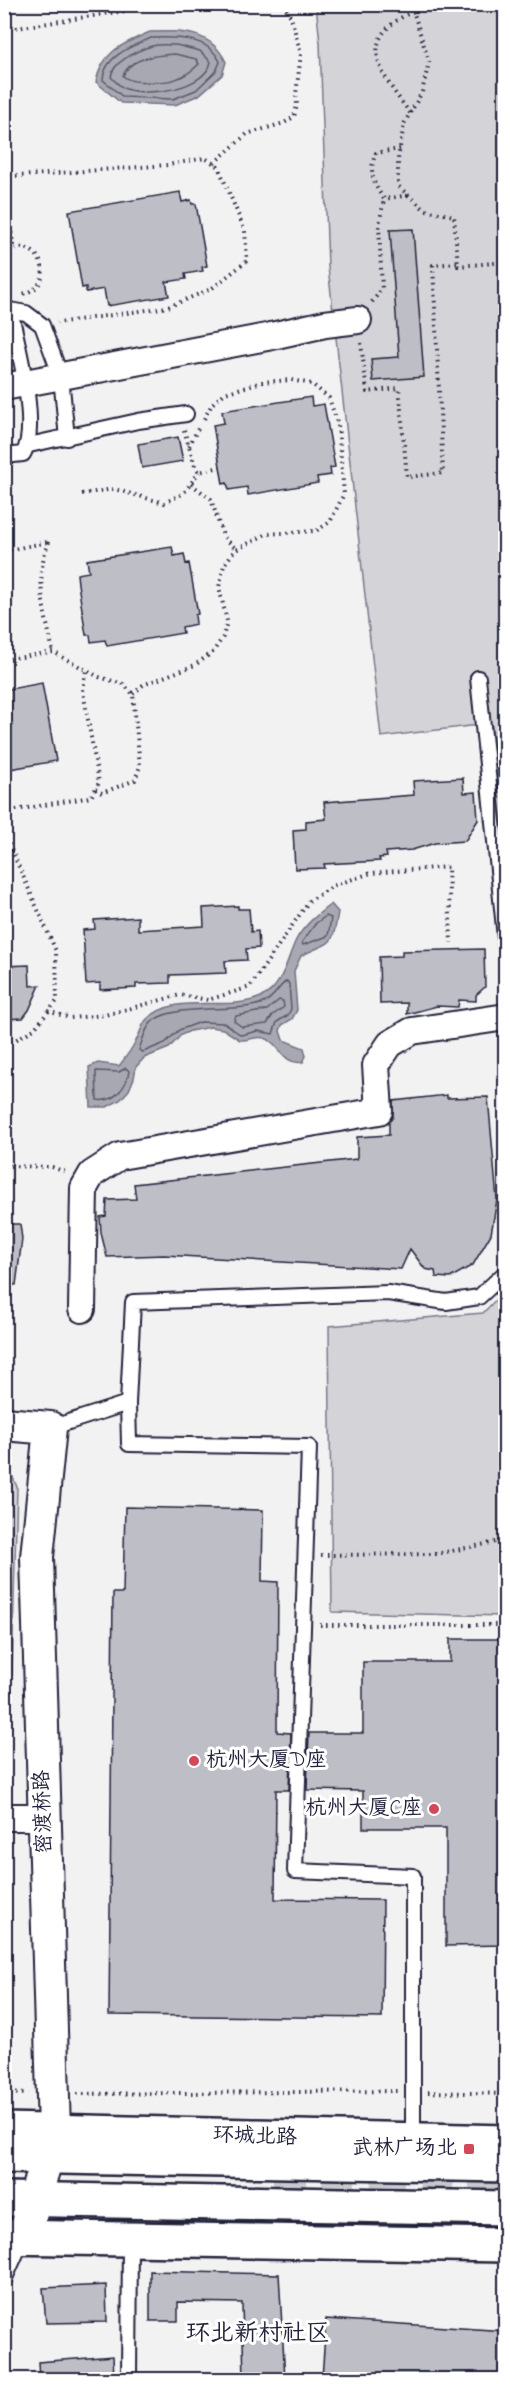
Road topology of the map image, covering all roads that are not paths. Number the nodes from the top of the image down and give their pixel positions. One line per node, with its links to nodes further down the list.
1 (7, 310): 3 (lane); 4 (lane)
2 (358, 320): 3 (street)
3 (61, 377): 4 (street); 6 (lane)
4 (15, 386): 7 (lane)
5 (183, 414): 6 (lane)
6 (67, 438): 7 (lane)
7 (29, 445): 8 (lane)
8 (4, 456)
9 (478, 678): 10 (lane)
10 (506, 947)
11 (506, 1017): 13 (street)
12 (506, 1272): 14 (lane)
13 (82, 1309)
14 (128, 1403): 16 (lane); 20 (lane)
15 (4, 1424): 16 (street)
16 (50, 1428): 18 (street, 密渡桥路)
17 (4, 1817): 18 (street)
18 (44, 1817): 22 (street, 密渡桥路)
19 (4, 2130): 22 (main road, 环城北路)
20 (413, 2141): 21 (main road, 环城北路); 22 (main road, 环城北路)
21 (506, 2142)
22 (50, 2144): 23 (main road, 环城北路); 24 (main road, 环城北路); 25 (street, 密渡桥路)
23 (4, 2157)
24 (506, 2165)
25 (20, 2199): 26 (main road); 27 (street, 密渡桥路)
26 (506, 2208)
27 (14, 2238): 28 (main road); 30 (lane)
28 (130, 2240): 29 (main road); 31 (lane)
29 (506, 2245)
30 (4, 2280)
31 (129, 2379)

